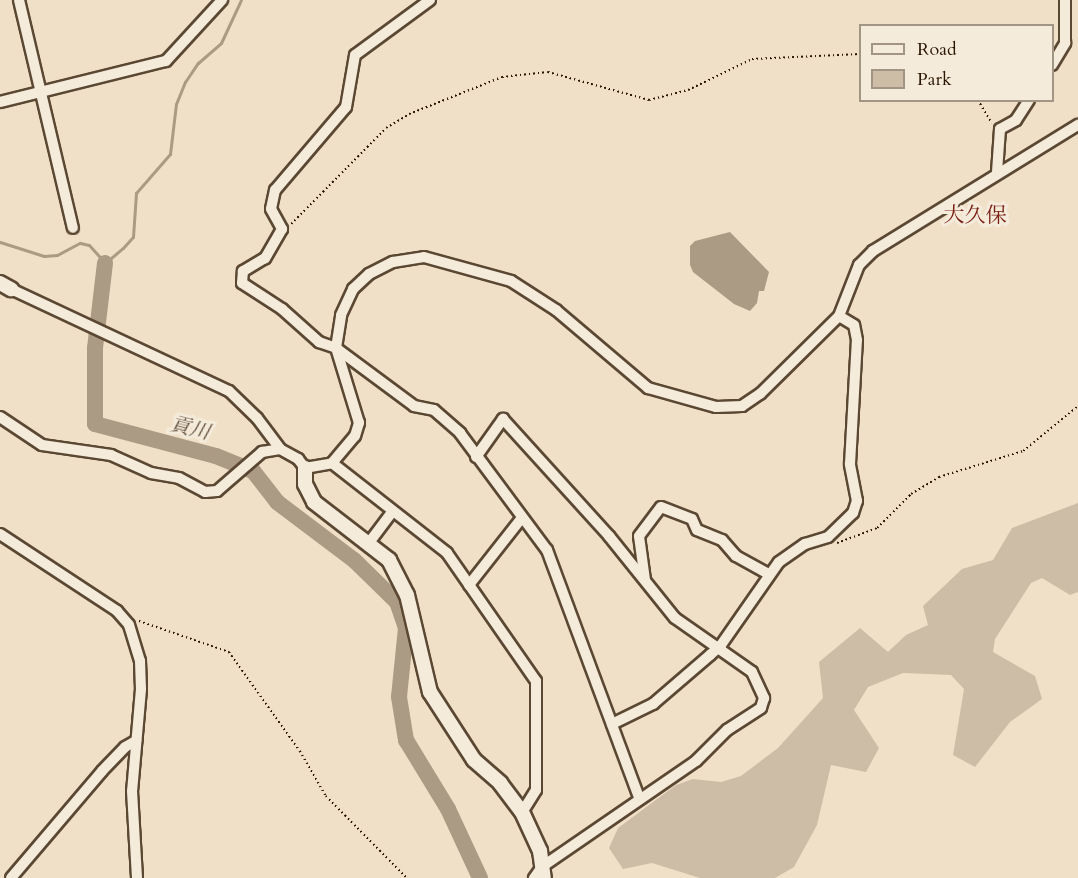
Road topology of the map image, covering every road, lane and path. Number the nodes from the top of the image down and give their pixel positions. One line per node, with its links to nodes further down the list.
1 (19, 0): 7 (street)
2 (222, 0): 7 (street)
3 (430, 0): 15 (street)
4 (1065, 0): 6 (street)
5 (859, 54): 15 (path)
6 (1054, 63)
7 (41, 92): 8 (street); 14 (street)
8 (0, 102)
9 (980, 102): 12 (path)
10 (1028, 102): 12 (street)
11 (1078, 124): 13 (street)
12 (1000, 129): 13 (street)
13 (997, 172): 17 (street)
14 (73, 228)
15 (282, 229): 18 (street)
16 (6, 286): 21 (street)
17 (839, 316): 18 (street); 30 (street)
18 (336, 348): 22 (street); 23 (street)
19 (1078, 406): 28 (path)
20 (0, 417): 21 (street)
21 (280, 449): 24 (street)
22 (476, 456): 26 (street); 31 (street)
23 (332, 463): 24 (street); 25 (street)
24 (305, 468): 29 (street)
25 (392, 512): 29 (street); 32 (street)
26 (521, 519): 32 (street); 35 (street)
27 (0, 534): 36 (street)
28 (833, 543)
29 (368, 544): 38 (street)
30 (769, 574): 31 (street); 34 (street)
31 (645, 581): 34 (street)
32 (470, 585): 38 (street)
33 (136, 620): 42 (path)
34 (716, 650): 35 (street); 37 (street)
35 (612, 724): 37 (street)
36 (136, 741): 40 (street); 41 (street)
37 (639, 797): 39 (street)
38 (522, 812): 39 (street)
39 (540, 874)
40 (11, 878)
41 (138, 878)
42 (406, 878)

